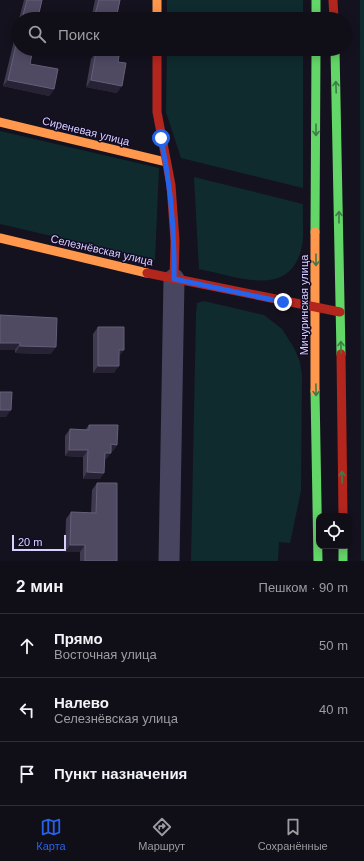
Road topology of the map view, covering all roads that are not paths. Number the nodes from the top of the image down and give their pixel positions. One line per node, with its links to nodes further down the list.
1 (157, 0): 4 (main road)
2 (316, 0): 5 (main road)
3 (333, 0): 6 (main road)
4 (157, 12)
5 (316, 12)
6 (334, 12)
7 (157, 56): 11 (main road)
8 (316, 56): 14 (main road, Мичуринская улица, one-way to 14)
9 (335, 56): 15 (main road, one-way to 9)
10 (0, 122): 11 (main road, Сиреневая улица)
11 (166, 162): 13 (main road)
12 (0, 238): 13 (main road, Селезнёвская улица)
13 (174, 279): 14 (main road, Селезнёвская улица); 18 (street)
14 (316, 309): 15 (main road, Селезнёвская улица); 19 (main road, Мичуринская улица, one-way to 19)
15 (340, 312): 16 (main road, one-way to 15)
16 (343, 513)
17 (343, 549): 20 (main road)
18 (169, 561)
19 (318, 561)
20 (343, 561)

